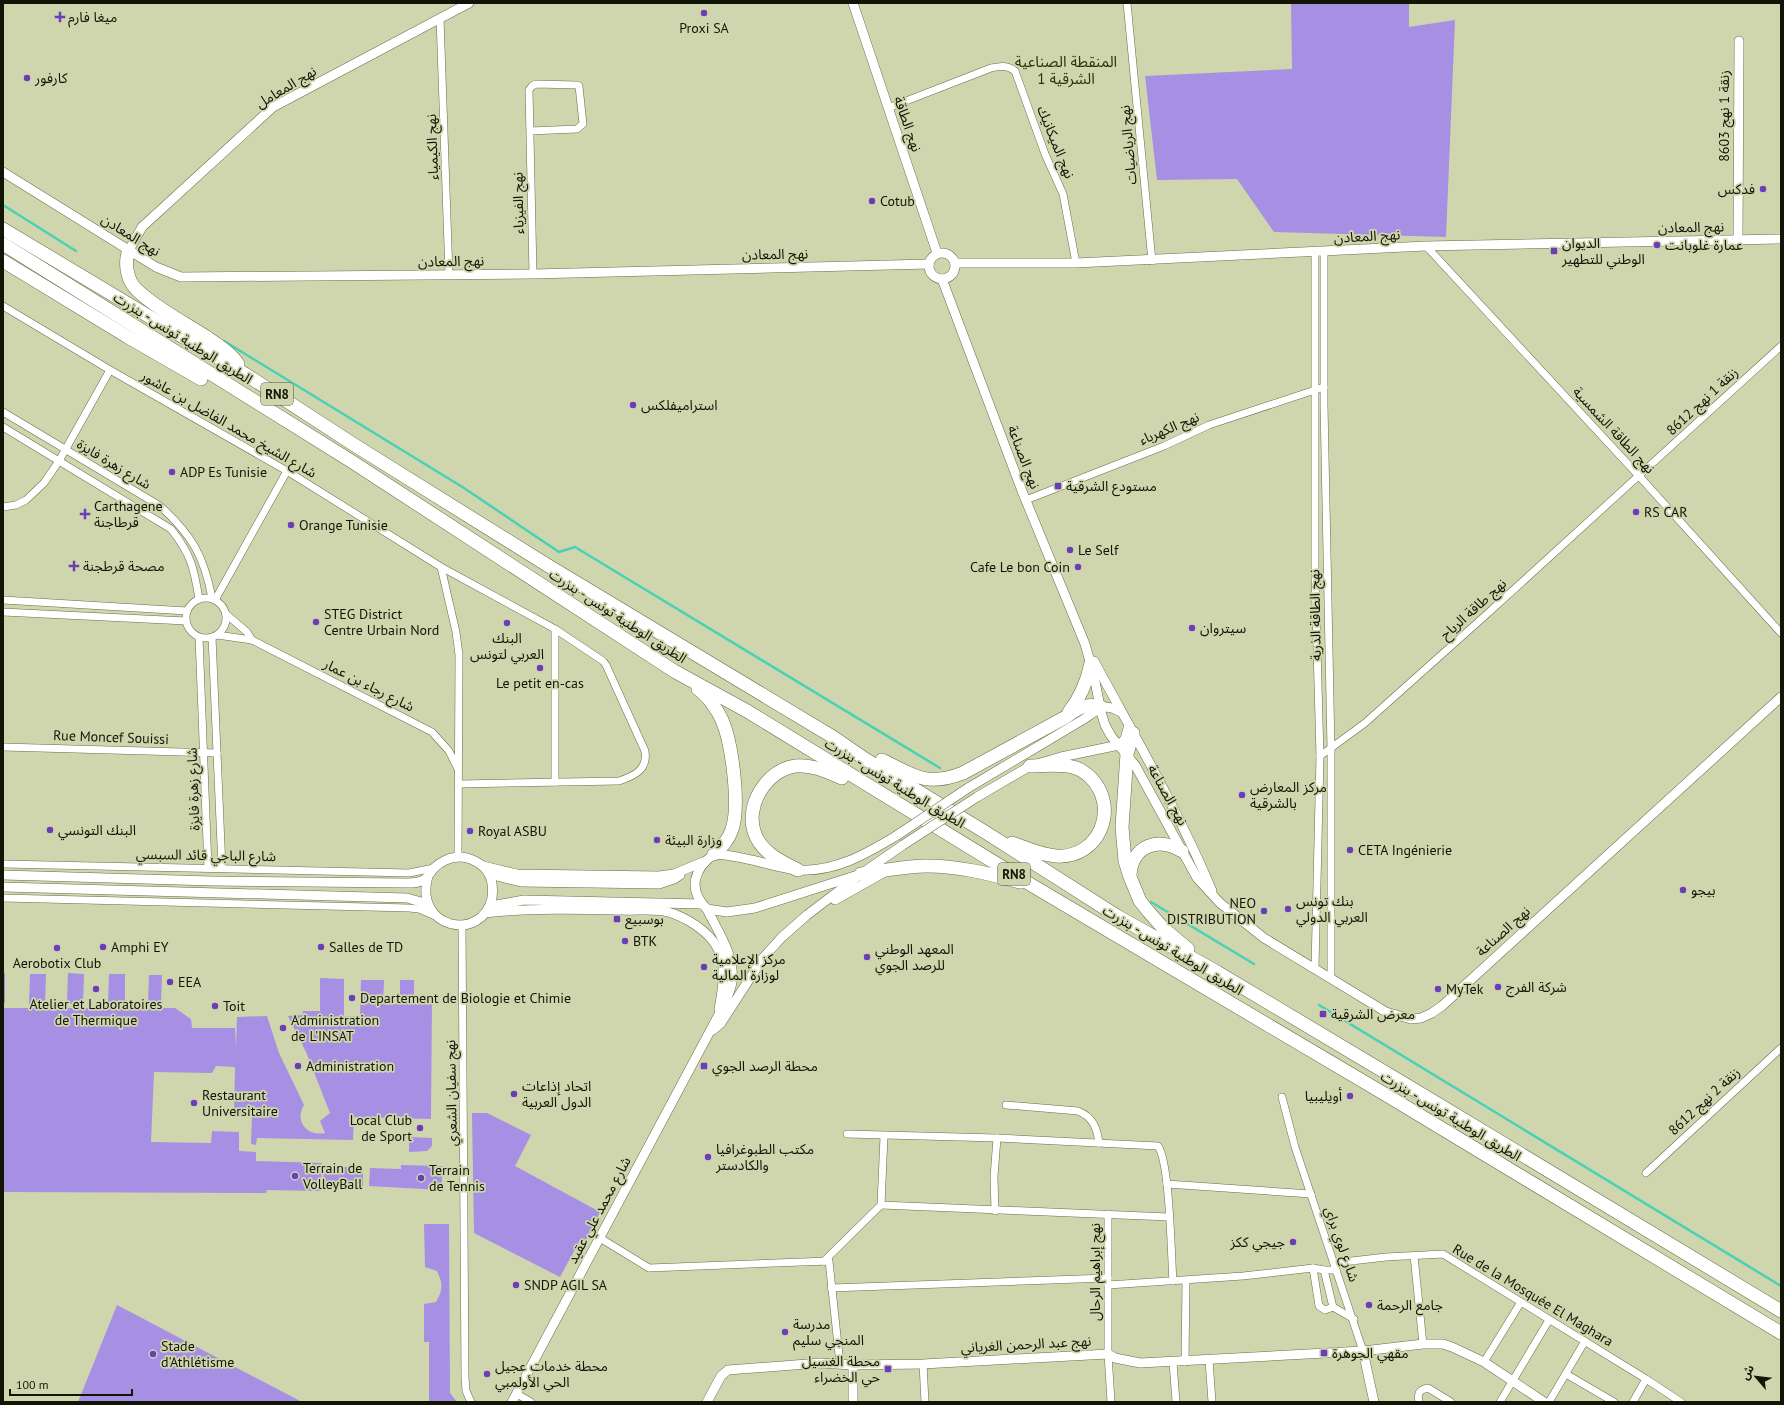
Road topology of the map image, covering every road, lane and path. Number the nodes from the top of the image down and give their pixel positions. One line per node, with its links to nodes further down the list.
1 (469, 3): 4 (street, نهج المعامل)
2 (854, 3): 6 (street, نهج الطاقة)
3 (1127, 3): 19 (street, نهج الرياضيات)
4 (440, 18): 14 (street, نهج المعامل); 24 (street, نهج الكيمياء)
5 (1739, 41): 11 (street, زنقة 1 نهج 8603)
6 (888, 108): 17 (street, نهج الطاقة); 21 (street, نهج الميكانيك)
7 (530, 131): 7 (street, نهج الفيزياء); 23 (street, نهج الفيزياء)
8 (3, 172): 14 (street, نهج المعادن)
9 (3, 229): 29 (highway, الطريق الوطنية تونس - بنزرت / RN8)
10 (1781, 239): 11 (street, نهج المعادن)
11 (1738, 240): 13 (street, نهج المعادن)
12 (3, 244): 32 (highway, الطريق الوطنية تونس - بنزرت / RN8)
13 (1426, 246): 16 (street, نهج المعادن); 38 (street, نهج الطاقة الشمسية)
14 (129, 250): 24 (street, نهج المعادن); 29 (highway)
15 (1315, 252): 16 (street, نهج المعادن); 19 (street, نهج المعادن); 31 (street, نهج الطاقة الذرية)
16 (1324, 252): 30 (street, نهج الطاقة الذرية)
17 (937, 253): 20 (street); 22 (street)
18 (3, 261): 32 (highway, RN8)
19 (1152, 261): 21 (street, نهج المعادن)
20 (955, 263): 21 (street, نهج المعادن); 25 (street)
21 (1076, 263)
22 (929, 264): 23 (street, نهج المعادن); 25 (street)
23 (533, 274): 24 (street, نهج المعادن)
24 (450, 275)
25 (942, 279): 39 (street, نهج الصناعة)
26 (3, 306): 28 (street, شارع الشيخ محمد الفاضل بن عاشور)
27 (1781, 346): 38 (street, زنقة 1 نهج 8612)
28 (110, 370): 35 (street); 37 (street, شارع الشيخ محمد الفاضل بن عاشور)
29 (245, 374): 62 (highway, الطريق الوطنية تونس - بنزرت / RN8)
30 (1324, 387): 31 (street, نهج الكهرباء); 64 (street, نهج الطاقة الذرية)
31 (1314, 389): 39 (street, نهج الكهرباء); 68 (street, نهج الطاقة الذرية)
32 (255, 403): 56 (highway, الطريق الوطنية تونس - بنزرت / RN8)
33 (3, 412): 35 (street, شارع زهرة فايزة)
34 (3, 427): 36 (street, شارع زهرة فايزة)
35 (66, 450): 36 (street); 43 (street, شارع زهرة فايزة)
36 (59, 460): 40 (street); 42 (street, شارع زهرة فايزة)
37 (287, 472): 41 (street, شارع الشيخ محمد الفاضل بن عاشور); 43 (street)
38 (1640, 476): 50 (street, نهج الطاقة الشمسية); 64 (street, نهج طاقة الرياح)
39 (1026, 500): 54 (street, نهج الصناعة)
40 (3, 507)
41 (440, 566): 49 (street, شارع الشيخ محمد الفاضل بن عاشور); 70 (street)
42 (199, 599): 43 (street); 45 (street)
43 (213, 599): 47 (street)
44 (3, 600): 45 (street)
45 (187, 611): 48 (street)
46 (3, 612): 48 (street)
47 (226, 614): 51 (street); 53 (street, شارع رجاء بن عمار)
48 (186, 621): 52 (street)
49 (555, 629): 71 (street); 71 (street, شارع الشيخ محمد الفاضل بن عاشور)
50 (1781, 633)
51 (215, 636): 52 (street); 53 (street, شارع رجاء بن عمار); 67 (street, شارع زهرة فايزة)
52 (199, 637): 66 (street, شارع زهرة فايزة)
53 (252, 640): 70 (street, شارع رجاء بن عمار)
54 (1084, 644): 55 (street, نهج الصناعة); 59 (street, نهج الصناعة)
55 (1091, 663): 58 (street, نهج الصناعة); 60 (highway)
56 (674, 671): 73 (highway, الطريق الوطنية تونس - بنزرت / RN8); 76 (highway)
57 (1781, 697): 104 (street, نهج الصناعة)
58 (1101, 707): 59 (street); 60 (highway); 65 (street, نهج الصناعة); 85 (street, bridge)
59 (1121, 712): 61 (street, نهج الصناعة)
60 (1064, 718): 62 (highway)
61 (1131, 730): 65 (highway); 94 (street, نهج الصناعة)
62 (833, 737): 74 (highway, الطريق الوطنية تونس - بنزرت / RN8)
63 (3, 747): 66 (street, Rue Moncef Souissi)
64 (1331, 749): 68 (street, نهج طاقة الرياح); 104 (street, نهج الطاقة الذرية)
65 (1123, 750): 69 (street); 75 (street, نهج الصناعة); 91 (highway)
66 (205, 753): 67 (street, Rue Moncef Souissi); 81 (street, شارع زهرة فايزة)
67 (217, 753): 82 (street, شارع زهرة فايزة)
68 (1320, 756): 102 (street, نهج الطاقة الذرية)
69 (1030, 766): 74 (highway); 88 (street, bridge)
70 (459, 771): 72 (street)
71 (555, 782): 72 (street, شارع الشيخ محمد الفاضل بن عاشور)
72 (460, 784): 77 (street)
73 (864, 784): 85 (highway); 92 (highway, الطريق الوطنية تونس - بنزرت / RN8)
74 (985, 832): 103 (highway, الطريق الوطنية تونس - بنزرت / RN8)
75 (1182, 851): 91 (highway); 94 (street, نهج الصناعة)
76 (714, 854): 78 (street); 85 (street)
77 (458, 857): 80 (street); 83 (street)
78 (703, 862): 84 (street); 96 (street)
79 (3, 864): 81 (street, شارع الباجي قائد السبسي)
80 (483, 866): 84 (street); 87 (street)
81 (208, 868): 82 (street, شارع الباجي قائد السبسي)
82 (222, 868): 83 (street, شارع الباجي قائد السبسي)
83 (434, 868): 90 (street)
84 (686, 870): 87 (street)
85 (798, 870)
86 (888, 870): 88 (highway); 92 (highway); 99 (street)
87 (489, 874): 98 (street)
88 (861, 874): 96 (street); 99 (street)
89 (3, 875): 90 (street)
90 (428, 876): 97 (street)
91 (1130, 877): 103 (highway)
92 (1033, 886): 136 (highway, الطريق الوطنية تونس - بنزرت / RN8)
93 (3, 887): 97 (street)
94 (1214, 896): 102 (street, نهج الصناعة)
95 (3, 898): 100 (street)
96 (704, 907): 98 (street); 105 (street)
97 (429, 908): 100 (street)
98 (487, 910): 101 (street); 105 (street)
99 (807, 915): 106 (street)
100 (435, 916): 101 (street)
101 (462, 925): 152 (street, نهج سفيان الشعري)
102 (1315, 968): 104 (street, نهج الصناعة)
103 (1217, 972): 133 (highway, الطريق الوطنية تونس - بنزرت / RN8)
104 (1331, 977)
105 (718, 1015): 106 (street)
106 (710, 1032): 121 (street, شارع محمد علي عقيد)
107 (1781, 1048): 114 (street, زنقة 2 نهج 8612)
108 (1282, 1097): 116 (street, شارع لوي براي)
109 (1006, 1105): 113 (street)
110 (848, 1134): 111 (street)
111 (884, 1136): 112 (street); 117 (street)
112 (997, 1138): 113 (street); 118 (street)
113 (1099, 1143): 115 (street)
114 (1646, 1173)
115 (1167, 1184): 116 (street); 120 (street)
116 (1311, 1194): 124 (street, شارع لوي براي)
117 (881, 1205): 118 (street); 123 (street)
118 (995, 1211): 119 (street)
119 (1108, 1214): 120 (street); 127 (street, نهج إبراهيم الرحال)
120 (1169, 1217): 128 (street)
121 (600, 1238): 123 (street); 151 (street, شارع محمد علي عقيد)
122 (1414, 1256): 124 (street, Rue de la Mosquée El Maghara); 131 (street, Rue de la Mosquée El Maghara); 138 (street)
123 (824, 1261): 130 (street)
124 (1335, 1266): 126 (street, Rue de la Mosquée El Maghara); 134 (street, شارع لوي براي)
125 (1313, 1268): 126 (street, Rue de la Mosquée El Maghara); 129 (street, Rue de la Mosquée El Maghara); 132 (street)
126 (1324, 1270): 132 (street)
127 (1108, 1281): 128 (street, Rue de la Mosquée El Maghara); 130 (street, Rue de la Mosquée El Maghara); 140 (street, نهج إبراهيم الرحال)
128 (1173, 1281): 129 (street, Rue de la Mosquée El Maghara)
129 (1186, 1281): 143 (street)
130 (831, 1288): 145 (street)
131 (1521, 1302): 135 (street, Rue de la Mosquée El Maghara); 144 (street)
132 (1333, 1307): 134 (street)
133 (1781, 1311)
134 (1354, 1319): 139 (street, شارع لوي براي)
135 (1550, 1320): 137 (street, Rue de la Mosquée El Maghara); 150 (street)
136 (1781, 1333)
137 (1585, 1341): 148 (street); 149 (street, Rue de la Mosquée El Maghara)
138 (1423, 1344): 139 (street, نهج عبد الرحمن الغرياني); 144 (street, نهج عبد الرحمن الغرياني)
139 (1363, 1351): 141 (street, نهج عبد الرحمن الغرياني); 160 (street, شارع لوي براي)
140 (1108, 1354): 142 (street, نهج عبد الرحمن الغرياني); 146 (street, نهج عبد الرحمن الغرياني); 157 (street, نهج إبراهيم الرحال)
141 (1209, 1360): 143 (street, نهج عبد الرحمن الغرياني); 159 (street)
142 (1173, 1362): 143 (street, نهج عبد الرحمن الغرياني); 158 (street)
143 (1185, 1362)
144 (1484, 1362): 150 (street, نهج عبد الرحمن الغرياني)
145 (840, 1364): 147 (street, نهج عبد الرحمن الغرياني); 154 (street, نهج عبد الرحمن الغرياني)
146 (923, 1364): 147 (street, نهج عبد الرحمن الغرياني); 156 (street)
147 (853, 1365): 155 (street)
148 (1566, 1374): 165 (street); 166 (street)
149 (1646, 1379): 167 (street); 168 (street, Rue de la Mosquée El Maghara)
150 (1511, 1381): 163 (street); 164 (street, نهج عبد الرحمن الغرياني)
151 (514, 1398): 153 (street)
152 (471, 1402)
153 (531, 1402)
154 (707, 1402)
155 (853, 1402)
156 (925, 1402)
157 (1111, 1402)
158 (1176, 1402)
159 (1212, 1402)
160 (1374, 1402)
161 (1419, 1402): 162 (street)
162 (1450, 1402)
163 (1500, 1402)
164 (1544, 1402)
165 (1549, 1402)
166 (1614, 1402)
167 (1633, 1402)
168 (1681, 1402)

